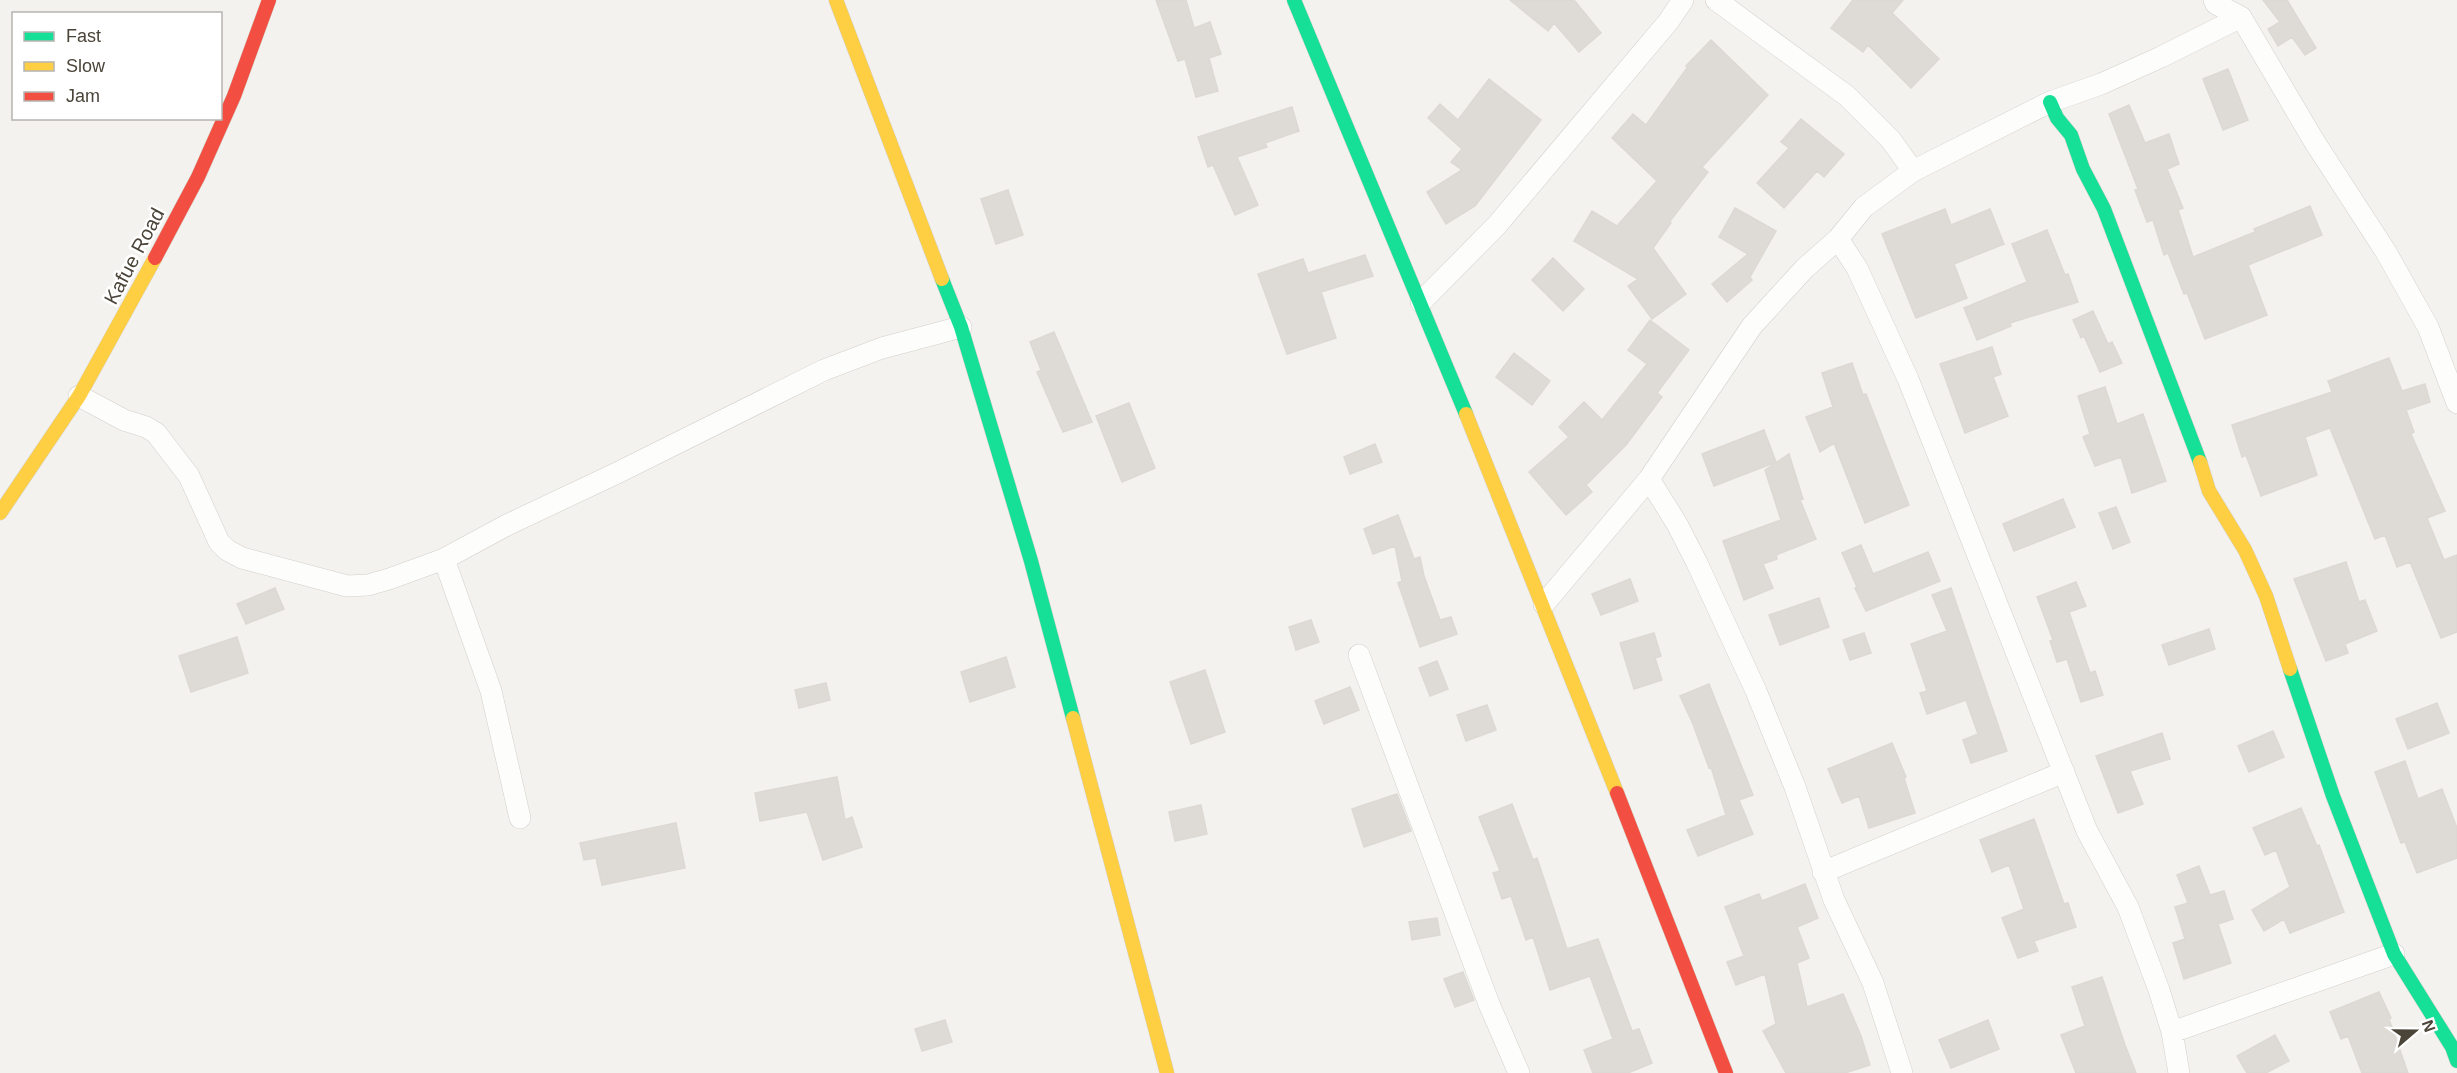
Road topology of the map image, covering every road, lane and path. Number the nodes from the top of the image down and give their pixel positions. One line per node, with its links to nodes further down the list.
1 (269, 0): 13 (main road, Kafue Road)
2 (836, 0): 12 (main road)
3 (1294, 0): 11 (main road)
4 (1683, 0): 11 (street)
5 (1716, 0): 9 (street)
6 (2214, 0): 7 (street)
7 (2241, 17): 8 (street); 14 (street)
8 (2050, 102): 9 (street); 23 (main road)
9 (1912, 171): 10 (street)
10 (1838, 238): 15 (street); 20 (street)
11 (1421, 302): 18 (main road)
12 (961, 327): 17 (street); 26 (main road)
13 (79, 396): 16 (main road, Kafue Road); 17 (street)
14 (2457, 403)
15 (1649, 479): 18 (street); 22 (street)
16 (0, 513)
17 (444, 559): 21 (street)
18 (1544, 604): 28 (main road)
19 (1359, 655): 27 (street)
20 (2064, 772): 22 (street); 24 (street)
21 (520, 818)
22 (1823, 872): 29 (street)
23 (2394, 954): 24 (street); 25 (main road)
24 (2172, 1032): 30 (street)
25 (2457, 1061)
26 (1167, 1073)
27 (1519, 1073)
28 (1726, 1073)
29 (1902, 1073)
30 (2179, 1073)

